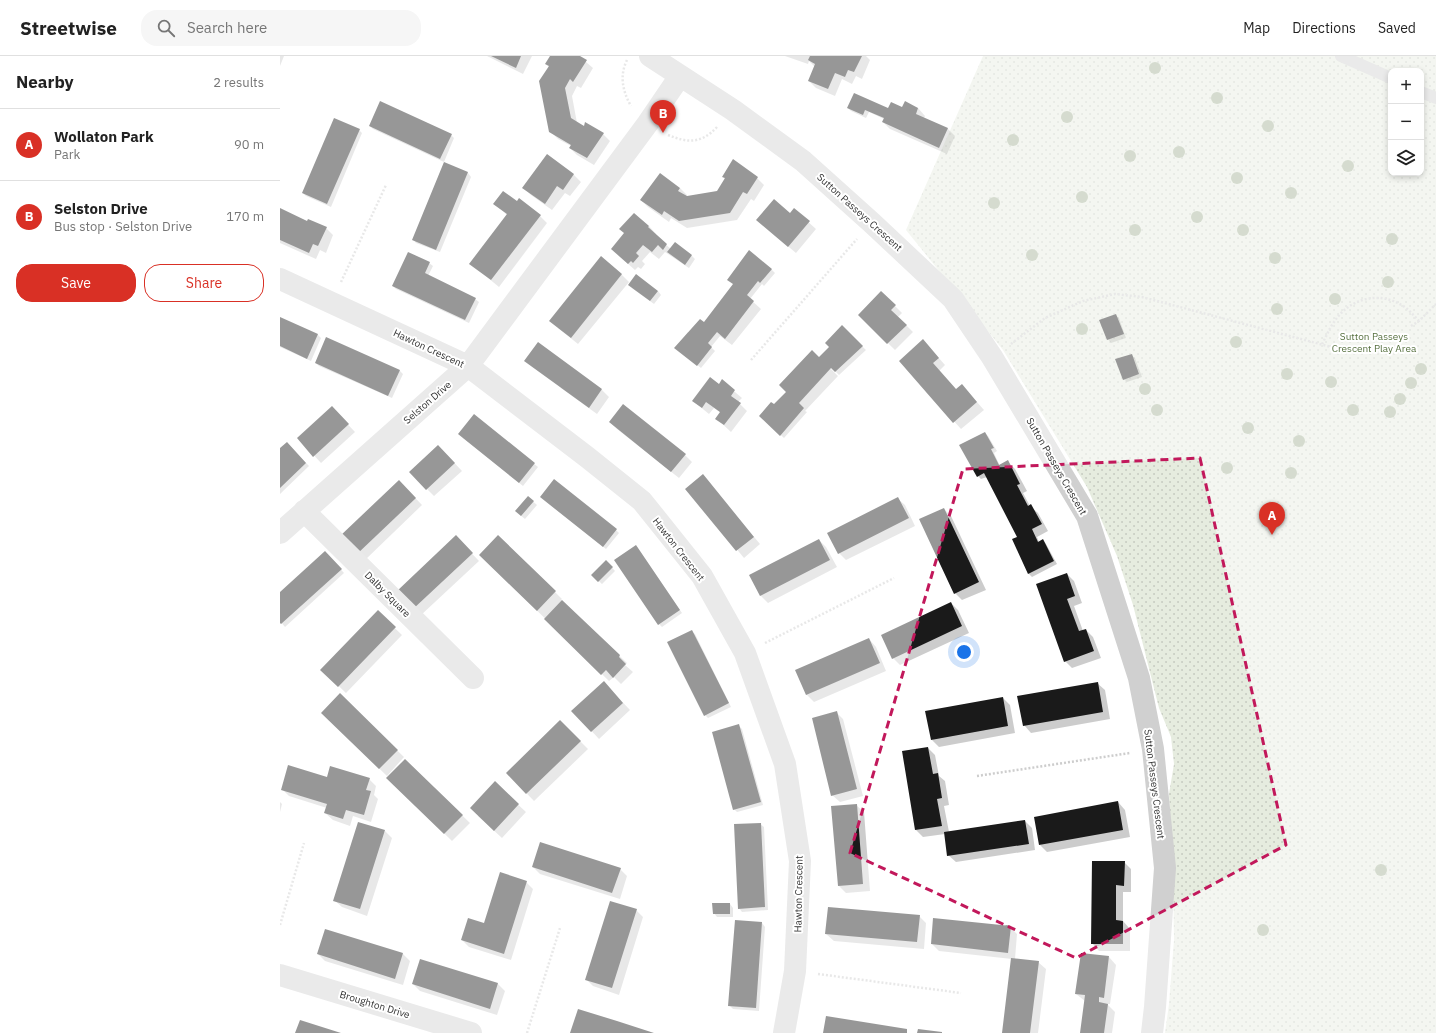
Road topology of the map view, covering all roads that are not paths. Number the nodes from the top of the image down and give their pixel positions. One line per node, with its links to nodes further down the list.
1 (650, 56): 3 (street, Sutton Passeys Crescent)
2 (1341, 56): 4 (lane)
3 (680, 76): 8 (street, Selston Drive); 15 (street, Sutton Passeys Crescent)
4 (1388, 77)
5 (1424, 93): 6 (lane)
6 (1436, 98)
7 (280, 279): 8 (street, Hawton Crescent)
8 (468, 366): 9 (street, Selston Drive); 14 (street, Hawton Crescent)
9 (304, 511): 10 (street, Selston Drive); 11 (street, Dalby Square)
10 (280, 533)
11 (473, 678)
12 (280, 975): 13 (street, Broughton Drive)
13 (471, 1033)
14 (784, 1033)
15 (1152, 1033)

